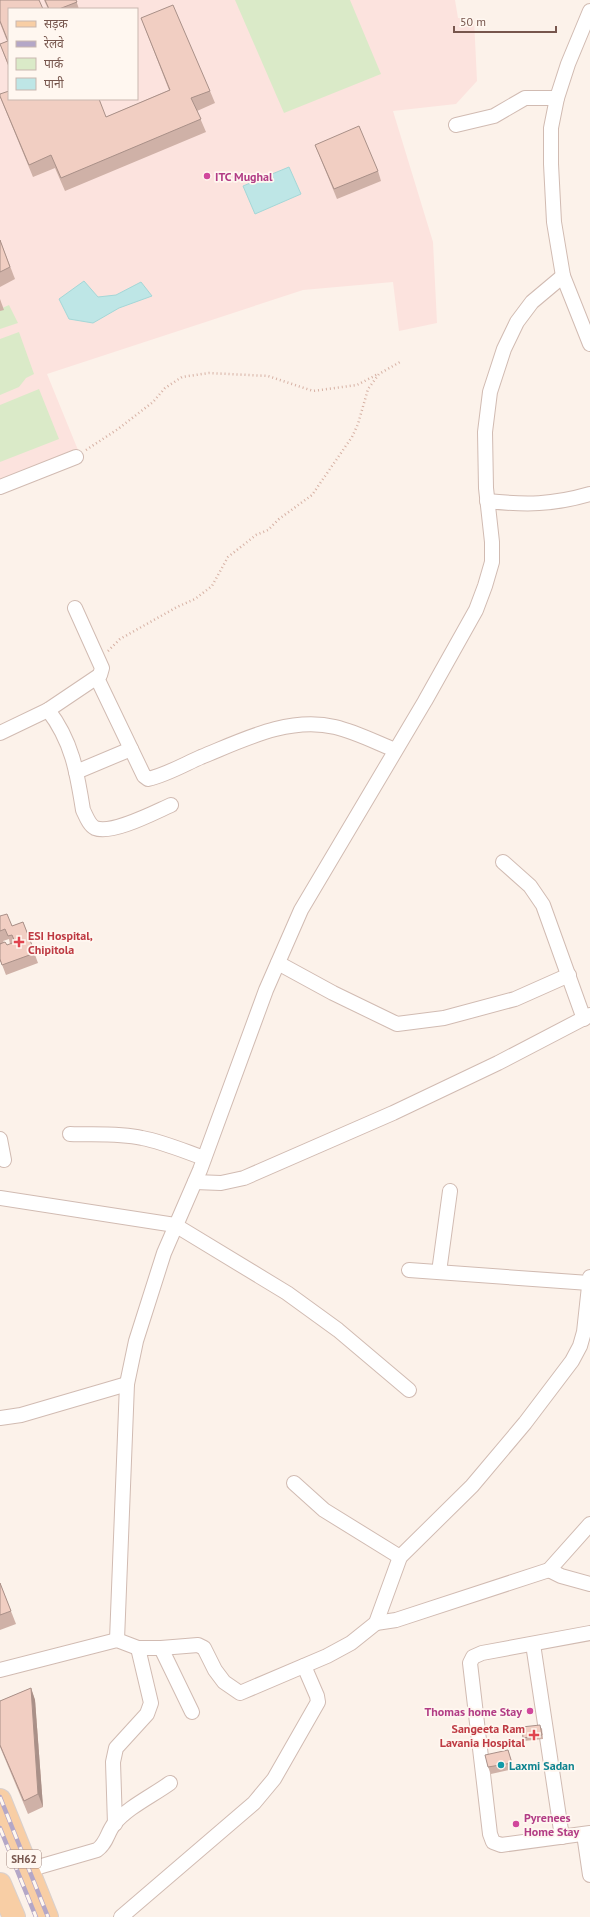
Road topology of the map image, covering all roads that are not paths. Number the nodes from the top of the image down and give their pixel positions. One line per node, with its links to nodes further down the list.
1 (590, 11): 2 (street)
2 (557, 98): 3 (street); 4 (street)
3 (456, 125)
4 (563, 276): 5 (street); 9 (street)
5 (590, 344)
6 (76, 457): 7 (street)
7 (0, 487)
8 (590, 494): 9 (street)
9 (487, 502): 15 (street)
10 (75, 608): 11 (street)
11 (97, 678): 12 (street); 14 (street)
12 (48, 710): 13 (street); 16 (street)
13 (0, 733)
14 (131, 748): 15 (street); 16 (street)
15 (395, 750): 19 (street)
16 (76, 772): 17 (street)
17 (171, 805)
18 (503, 862): 20 (street)
19 (278, 963): 20 (street); 24 (street)
20 (568, 975): 21 (street)
21 (587, 1017): 26 (street)
22 (70, 1134): 24 (street)
23 (0, 1139): 25 (street)
24 (204, 1158): 26 (street)
25 (4, 1160)
26 (195, 1182): 29 (street)
27 (450, 1191): 31 (street)
28 (0, 1198): 29 (street)
29 (176, 1225): 33 (street); 34 (street)
30 (409, 1270): 31 (street)
31 (439, 1272): 32 (street)
32 (590, 1280): 38 (street)
33 (127, 1384): 35 (street); 43 (street)
34 (409, 1390)
35 (0, 1418)
36 (294, 1483): 38 (street)
37 (590, 1524): 39 (street)
38 (400, 1557): 41 (street)
39 (550, 1570): 40 (street); 41 (street)
40 (590, 1584)
41 (376, 1623): 47 (street)
42 (590, 1633): 44 (street)
43 (117, 1640): 45 (street); 48 (street)
44 (533, 1644): 54 (street); 54 (street)
45 (138, 1648): 46 (street); 52 (street)
46 (161, 1648): 47 (street); 49 (street)
47 (304, 1666): 62 (street)
48 (0, 1670)
49 (192, 1712)
50 (170, 1783): 52 (street)
51 (0, 1800): 55 (main road, SH62)
52 (115, 1824): 55 (street)
53 (587, 1834): 54 (street); 56 (street)
54 (562, 1837)
55 (28, 1870): 61 (main road, SH62)
56 (590, 1875)
57 (0, 1884): 60 (main road, SH62)
58 (0, 1888): 59 (street)
59 (10, 1917)
60 (14, 1917)
61 (47, 1917)
62 (121, 1917)

